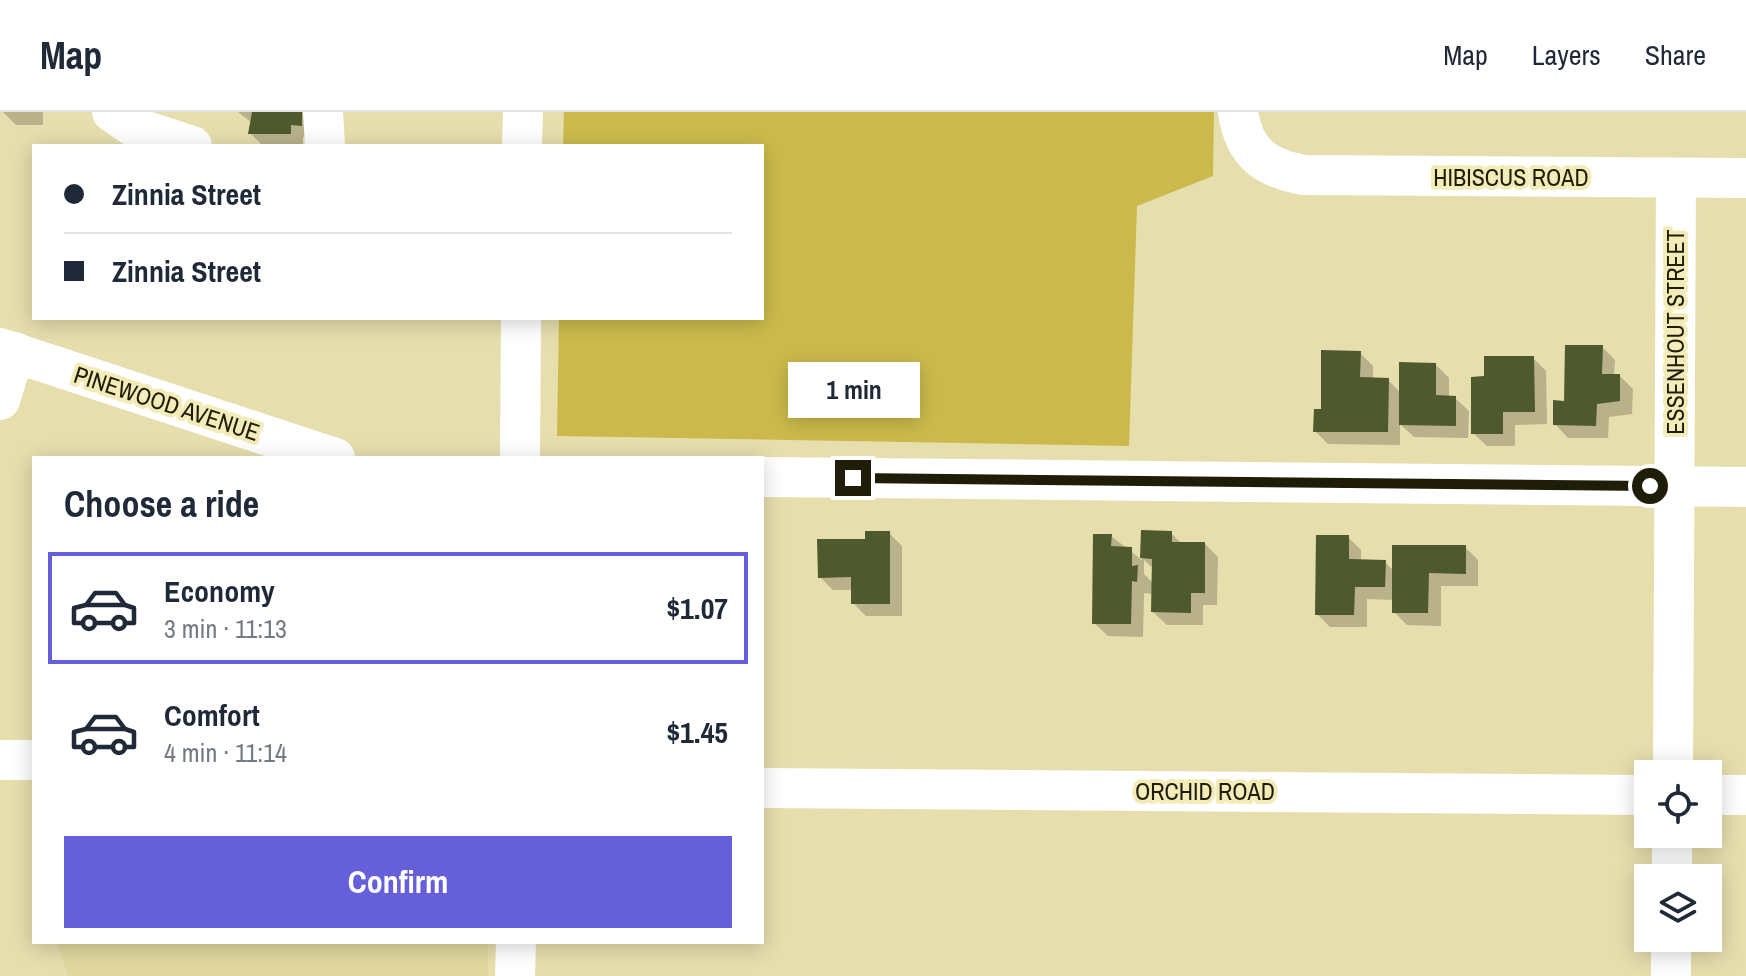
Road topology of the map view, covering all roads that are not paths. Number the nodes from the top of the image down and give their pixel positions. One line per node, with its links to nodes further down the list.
1 (112, 112): 5 (street)
2 (323, 112): 6 (street)
3 (523, 112): 7 (street)
4 (1238, 112): 8 (street, HIBISCUS ROAD)
5 (186, 144)
6 (325, 144)
7 (522, 144)
8 (1676, 178): 9 (street, HIBISCUS ROAD); 16 (street, ESSENHOUT STREET)
9 (1746, 178)
10 (521, 320): 14 (street)
11 (7, 350): 12 (street); 13 (street, PINEWOOD AVENUE)
12 (0, 400)
13 (329, 456)
14 (520, 456)
15 (764, 477): 16 (street)
16 (1674, 487): 17 (street); 20 (street, ESSENHOUT STREET)
17 (1746, 487)
18 (0, 760): 19 (street)
19 (32, 760)
20 (1673, 760)
21 (764, 788): 22 (street, ORCHID ROAD)
22 (1634, 795)
23 (1722, 795): 24 (street)
24 (1746, 795)
25 (516, 944): 27 (street)
26 (1671, 952): 28 (street)
27 (515, 976)
28 (1671, 976)

